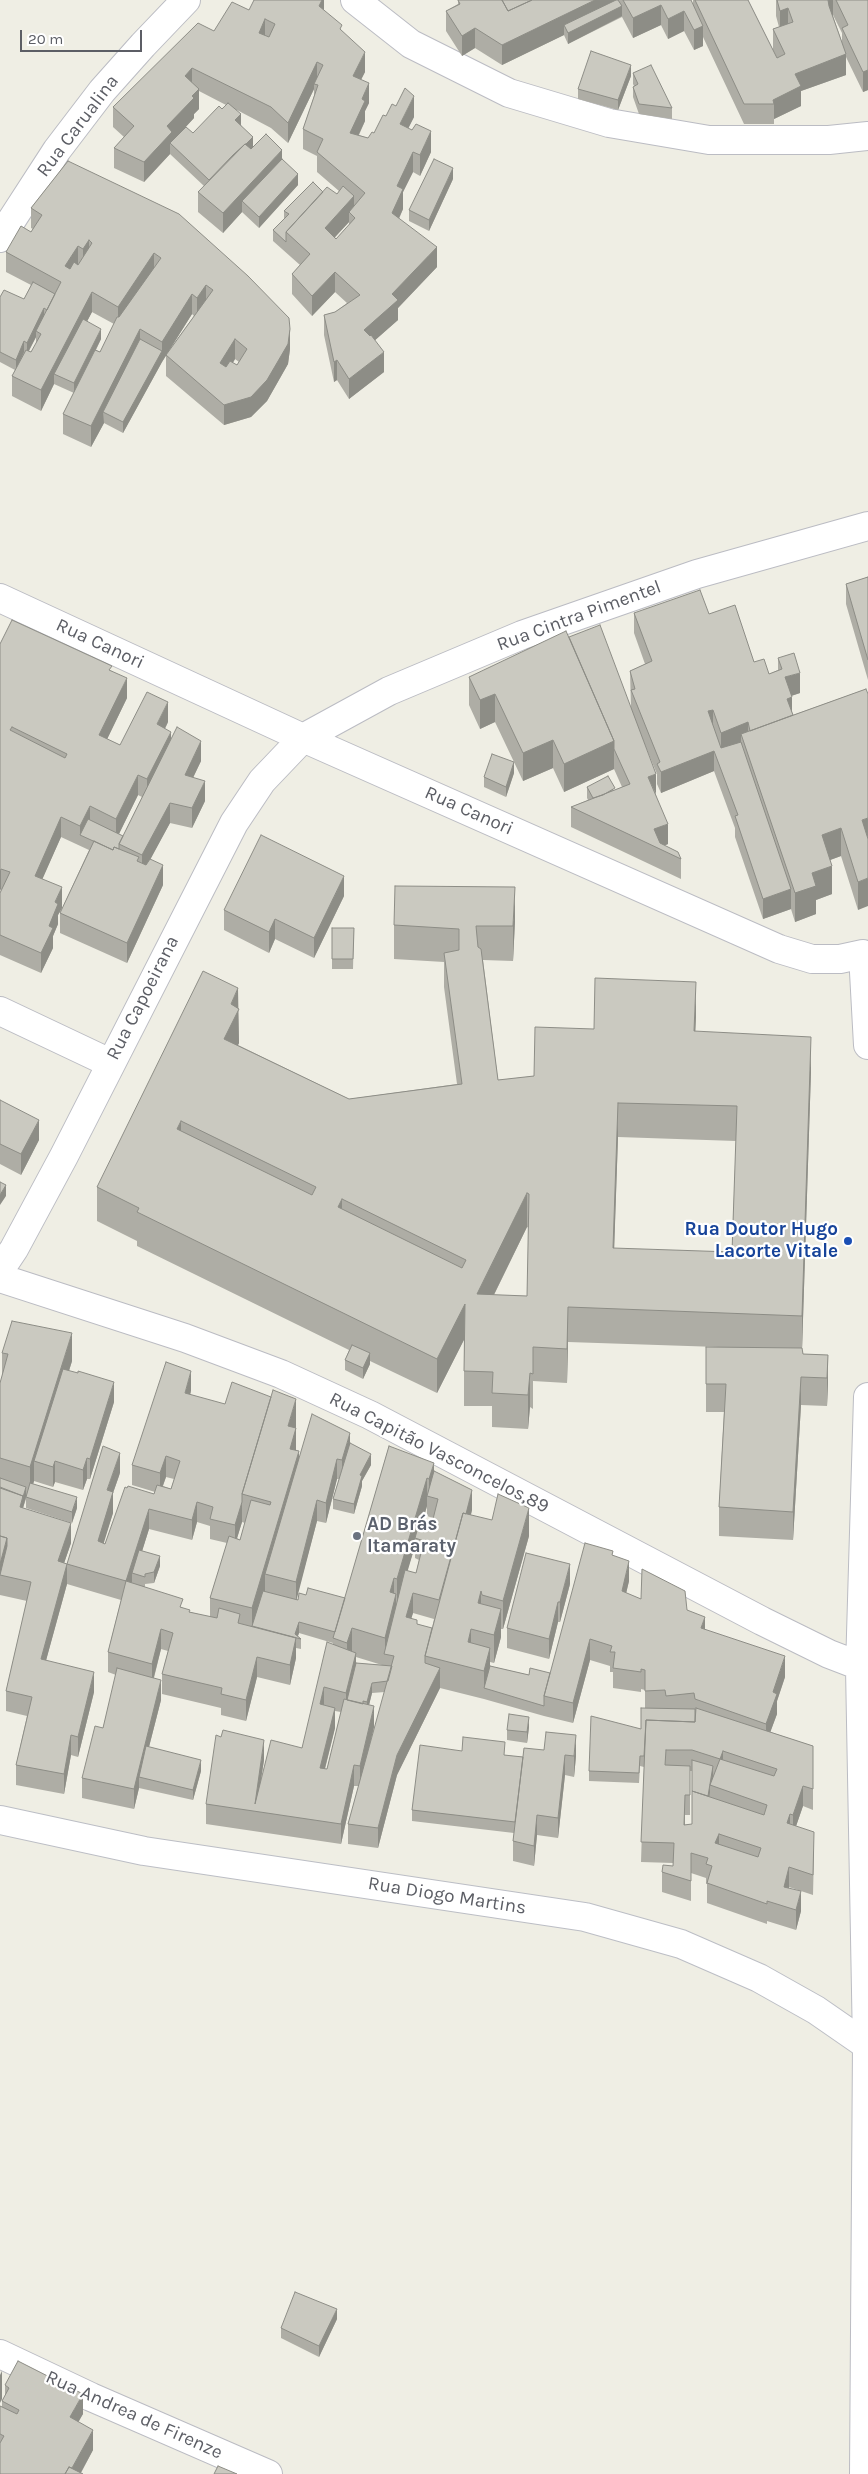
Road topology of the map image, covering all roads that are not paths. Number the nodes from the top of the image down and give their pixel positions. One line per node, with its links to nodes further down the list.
1 (186, 0): 4 (street, Rua Carualina)
2 (355, 0): 3 (street)
3 (868, 136)
4 (0, 238)
5 (868, 526): 7 (street, Rua Cintra Pimentel)
6 (0, 598): 7 (street, Rua Canori)
7 (303, 738): 8 (street, Rua Canori); 11 (street, Rua Capoeirana)
8 (865, 953): 10 (street, Rua Canori)
9 (0, 1011): 11 (street)
10 (868, 1044)
11 (110, 1064): 12 (street, Rua Capoeirana)
12 (0, 1270)
13 (0, 1278): 15 (street, Rua Capitão Vasconcelos,89)
14 (868, 1396): 15 (street)
15 (864, 1668): 17 (street)
16 (0, 1820): 17 (street, Rua Diogo Martins)
17 (868, 2046): 19 (street)
18 (0, 2354): 20 (street, Rua Andrea de Firenze)
19 (866, 2434): 21 (street)
20 (268, 2474)
21 (864, 2474)

